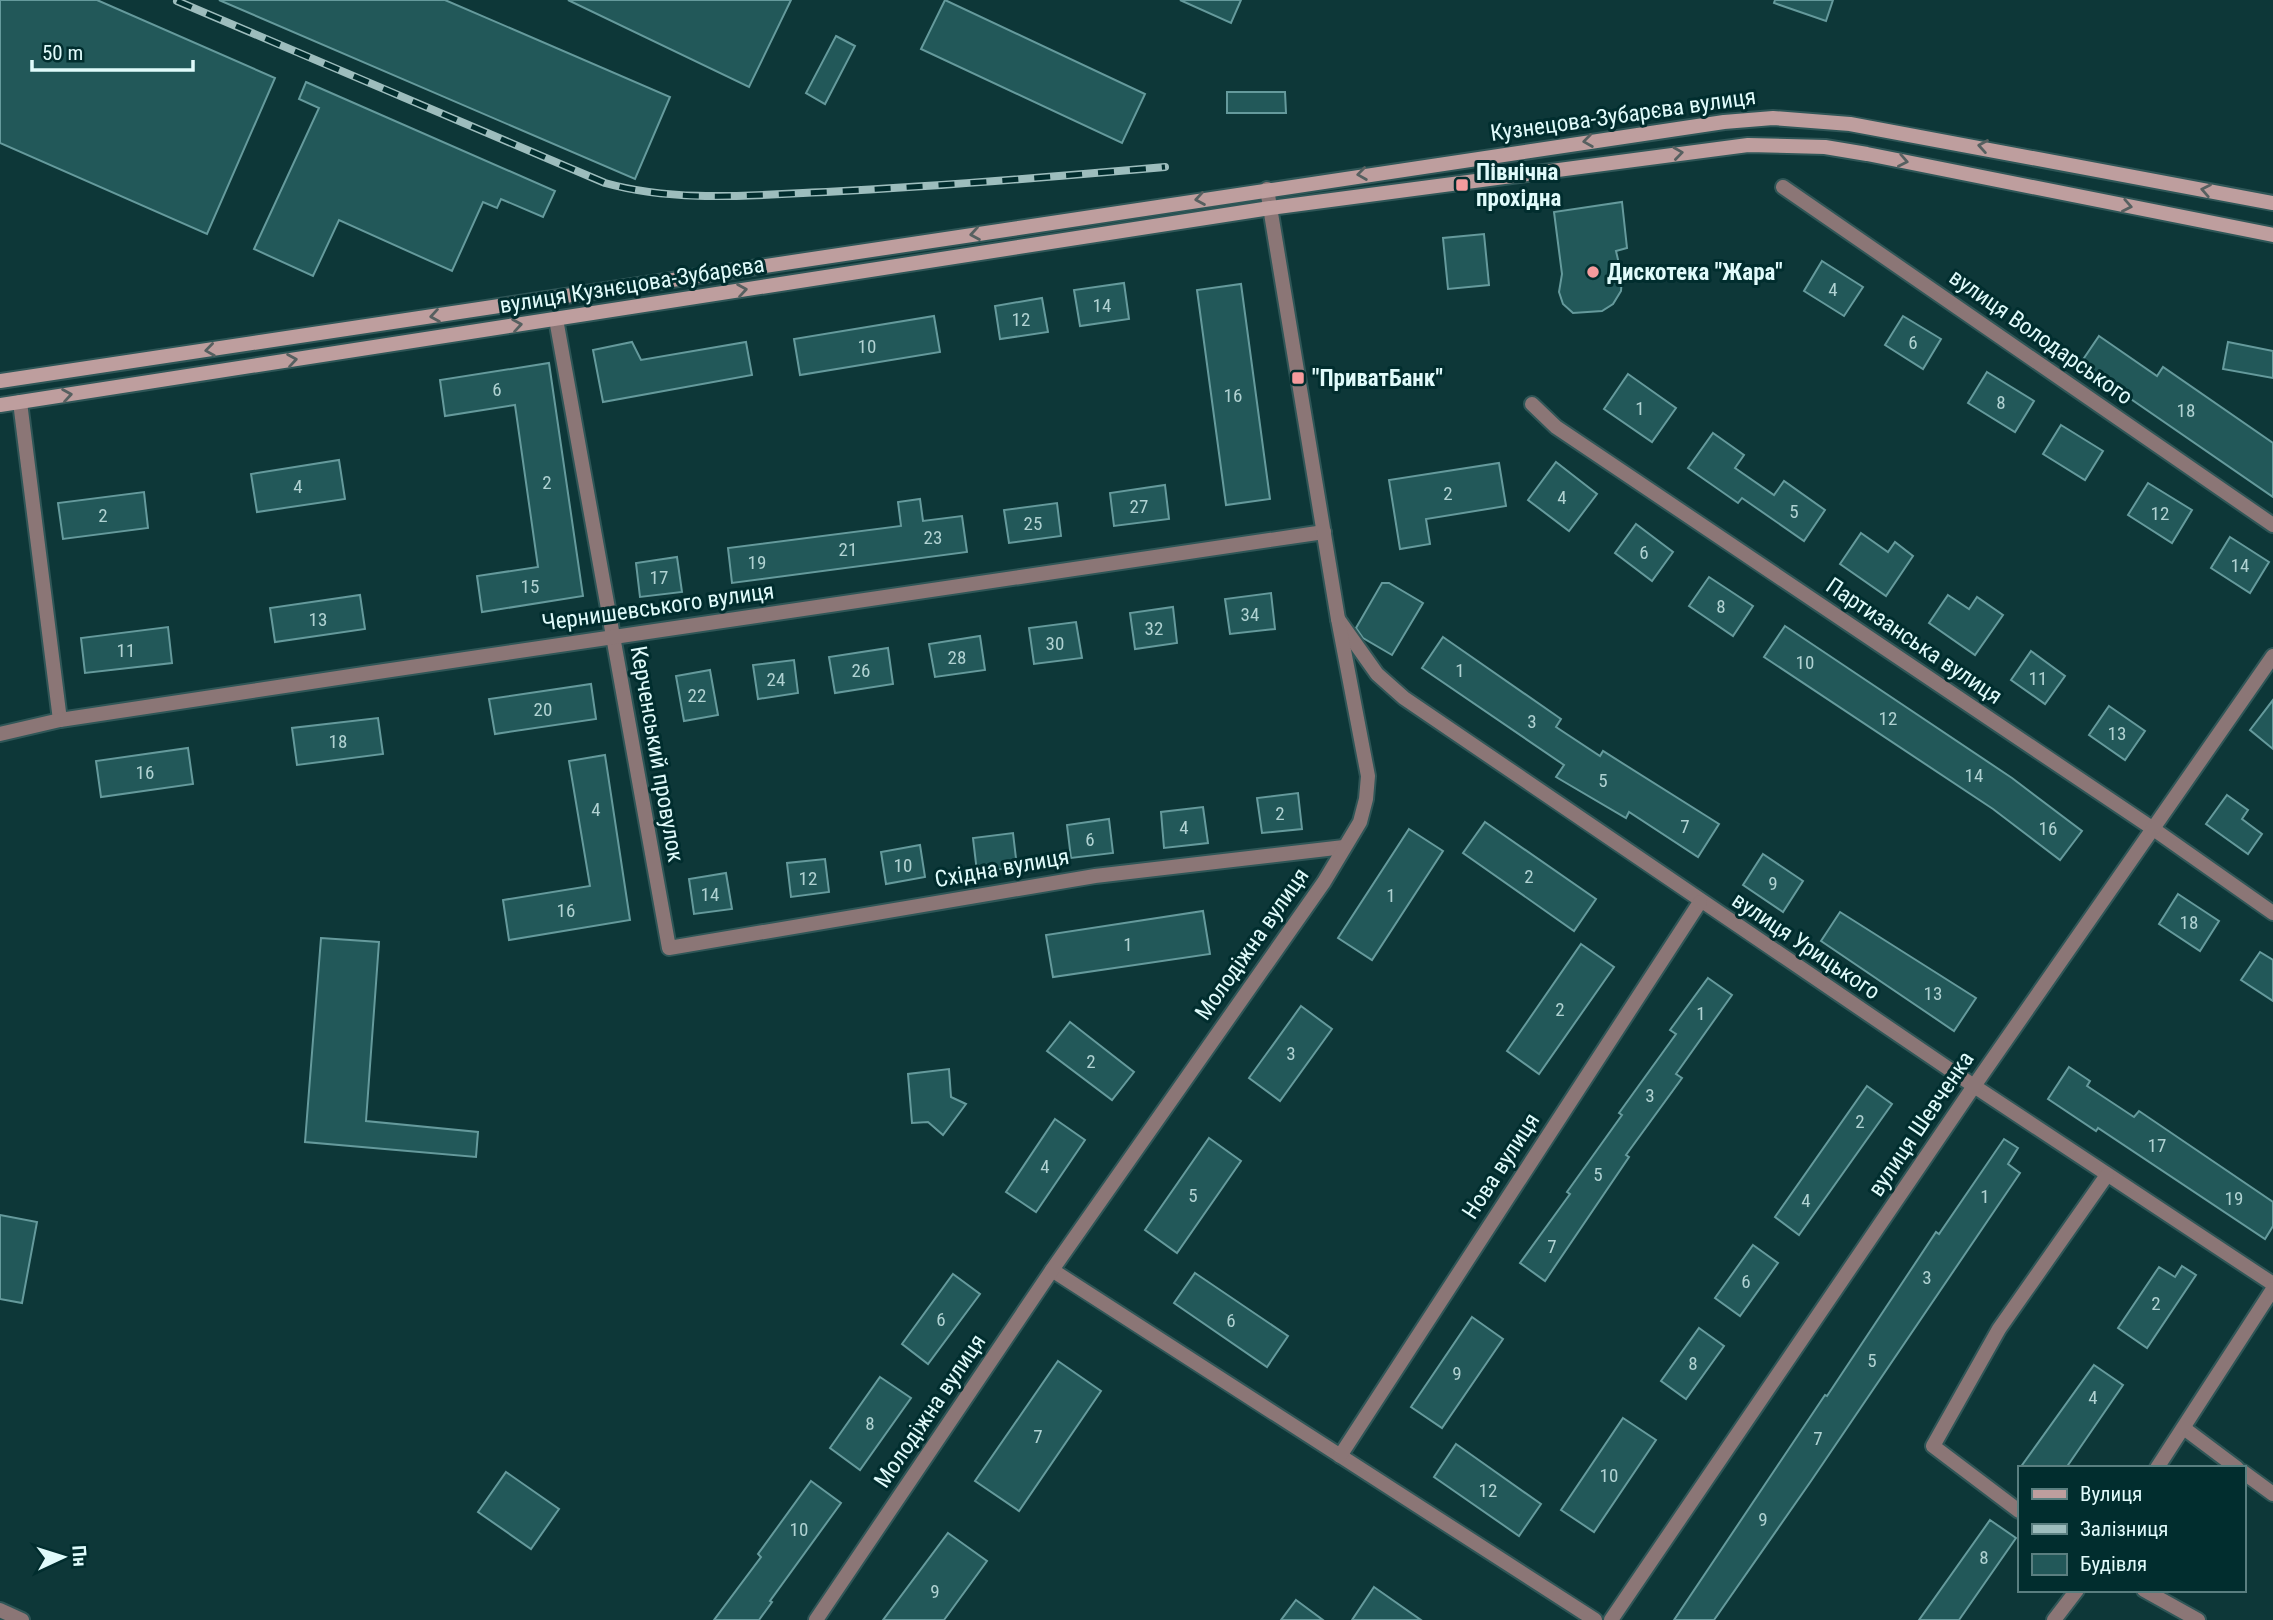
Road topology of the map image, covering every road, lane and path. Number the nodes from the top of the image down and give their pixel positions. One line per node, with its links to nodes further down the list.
1 (1783, 187): 11 (street, вулиця Володарського)
2 (1267, 189): 3 (main road, Кузнецова-Зубарєва вулиця, one-way to 2); 4 (street, Молодіжна вулиця); 7 (main road, вулиця Кузнєцова-Зубарєва, one-way to 7)
3 (2273, 203)
4 (1270, 208): 5 (main road, Кузнецова-Зубарєва вулиця, one-way to 5); 6 (main road, вулиця Кузнєцова-Зубарєва, one-way to 4); 12 (street, Молодіжна вулиця)
5 (2273, 235)
6 (556, 319): 8 (main road, вулиця Кузнєцова-Зубарєва, one-way to 6); 14 (street, Керченський провулок)
7 (0, 381)
8 (20, 402): 10 (main road, вулиця Кузнєцова-Зубарєва); 16 (street)
9 (1532, 404): 18 (street, Партизанська вулиця)
10 (0, 405)
11 (2273, 525)
12 (1324, 532): 13 (street, Молодіжна вулиця); 14 (street, Чернишевського вулиця)
13 (1338, 619): 19 (street, Молодіжна вулиця); 20 (street, вулиця Урицького)
14 (613, 637): 16 (street, Чернишевського вулиця); 22 (street, Керченський провулок)
15 (2273, 656): 18 (street, вулиця Шевченка)
16 (60, 720): 17 (street, Чернишевського вулиця)
17 (0, 734)
18 (2152, 828): 21 (street, Партизанська вулиця); 23 (street, вулиця Шевченка)
19 (1344, 847): 22 (street, Східна вулиця); 25 (street, Молодіжна вулиця)
20 (1700, 902): 23 (street, вулиця Урицького); 29 (street, Нова вулиця)
21 (2273, 913)
22 (669, 948)
23 (1974, 1086): 24 (street, вулиця Урицького); 41 (street, вулиця Шевченка)
24 (2107, 1175): 26 (street, вулиця Урицького); 34 (street)
25 (1052, 1269): 29 (street); 39 (street, Молодіжна вулиця)
26 (2273, 1284)
27 (2273, 1289): 28 (street)
28 (2185, 1429): 30 (street); 31 (street)
29 (1340, 1456): 40 (street)
30 (2158, 1466)
31 (2234, 1466)
32 (2245, 1473): 33 (street)
33 (2273, 1494)
34 (2018, 1510)
35 (2075, 1592): 42 (street)
36 (2148, 1592): 43 (street)
37 (0, 1610): 38 (street)
38 (22, 1620)
39 (816, 1620)
40 (1595, 1620)
41 (1611, 1620)
42 (2054, 1620)
43 (2198, 1620)

